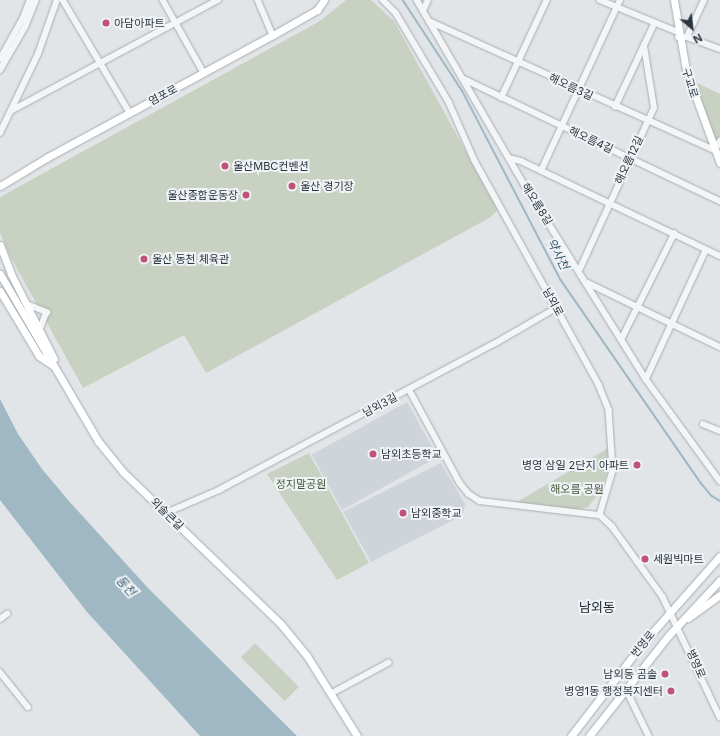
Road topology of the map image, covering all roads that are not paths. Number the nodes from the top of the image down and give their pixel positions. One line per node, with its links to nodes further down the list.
1 (30, 0): 28 (street)
2 (36, 0): 31 (street)
3 (57, 0): 37 (street)
4 (63, 0): 29 (street)
5 (163, 0): 21 (street)
6 (218, 0): 17 (street)
7 (258, 0): 23 (street)
8 (324, 0): 23 (main road, 염포로)
9 (383, 0): 60 (street, 남외로)
10 (417, 0): 19 (street, 해오름8길)
11 (428, 0): 19 (street)
12 (547, 0): 30 (street)
13 (600, 0): 18 (street)
14 (620, 0): 18 (street)
15 (674, 0): 24 (main road, 구교로)
16 (704, 0): 25 (street)
17 (210, 2): 21 (street)
18 (617, 8): 22 (street); 34 (street)
19 (423, 11): 20 (street, 해오름8길)
20 (429, 21): 30 (street, 해오름3길); 33 (street, 해오름8길)
21 (175, 23): 29 (street); 32 (street)
22 (654, 24): 24 (street); 26 (street)
23 (273, 35): 32 (main road, 염포로)
24 (678, 35): 25 (street); 42 (main road, 구교로)
25 (687, 37): 27 (street)
26 (644, 46): 36 (street); 39 (street, 해오름12길)
27 (720, 49)
28 (0, 59)
29 (102, 63): 37 (street); 38 (street)
30 (520, 63): 34 (street, 해오름3길); 35 (street)
31 (0, 70)
32 (204, 73): 38 (main road, 염포로)
33 (463, 78): 35 (street, 해오름4길); 43 (street, 해오름8길)
34 (579, 90): 36 (street, 해오름3길); 40 (street)
35 (501, 98): 40 (street, 해오름4길)
36 (615, 107): 39 (street, 해오름3길)
37 (11, 111): 41 (street)
38 (130, 113): 47 (main road, 염포로)
39 (647, 122): 42 (street, 해오름3길); 44 (street, 해오름12길)
40 (563, 127): 44 (street, 해오름4길); 46 (street)
41 (0, 133)
42 (718, 146): 45 (main road, 구교로)
43 (509, 158): 46 (street); 54 (street, 해오름8길)
44 (630, 159): 48 (street, 해오름4길); 49 (street, 해오름12길)
45 (720, 163)
46 (542, 171): 49 (street)
47 (0, 186)
48 (720, 201)
49 (610, 203): 50 (street); 54 (street, 해오름12길)
50 (674, 234): 52 (street); 59 (street)
51 (0, 245): 58 (main road)
52 (706, 250): 53 (street); 61 (street)
53 (720, 256)
54 (579, 271): 56 (street, 해오름8길)
55 (0, 274): 65 (main road, 외솔큰길)
56 (586, 282): 59 (street); 63 (street, 해오름8길)
57 (0, 291): 65 (main road)
58 (27, 304): 62 (main road); 62 (street)
59 (638, 307): 61 (street); 63 (street)
60 (556, 308): 67 (street); 72 (street, 남외로)
61 (670, 323): 64 (street); 66 (street)
62 (40, 328): 65 (main road)
63 (621, 340): 66 (street, 해오름8길)
64 (720, 347)
65 (57, 368): 71 (main road, 외솔큰길)
66 (646, 379): 70 (street, 해오름8길)
67 (409, 389): 71 (street, 남외3길); 72 (street, 남외3길)
68 (703, 424): 69 (street)
69 (720, 431)
70 (720, 481)
71 (166, 513): 83 (main road, 외솔큰길)
72 (600, 515): 76 (street)
73 (720, 556): 76 (main road, 번영로)
74 (720, 580): 79 (main road, 번영로)
75 (720, 595): 79 (main road)
76 (671, 611): 79 (street, 병영로); 87 (main road, 번영로)
77 (7, 614): 78 (street)
78 (0, 619)
79 (678, 625): 82 (main road, 번영로); 85 (street, 병영로)
80 (388, 663): 83 (street)
81 (0, 672): 84 (street)
82 (626, 689): 88 (main road, 번영로); 89 (street)
83 (332, 693): 86 (main road, 외솔큰길)
84 (28, 707)
85 (720, 717)
86 (357, 736)
87 (571, 736)
88 (589, 736)
89 (649, 736)

